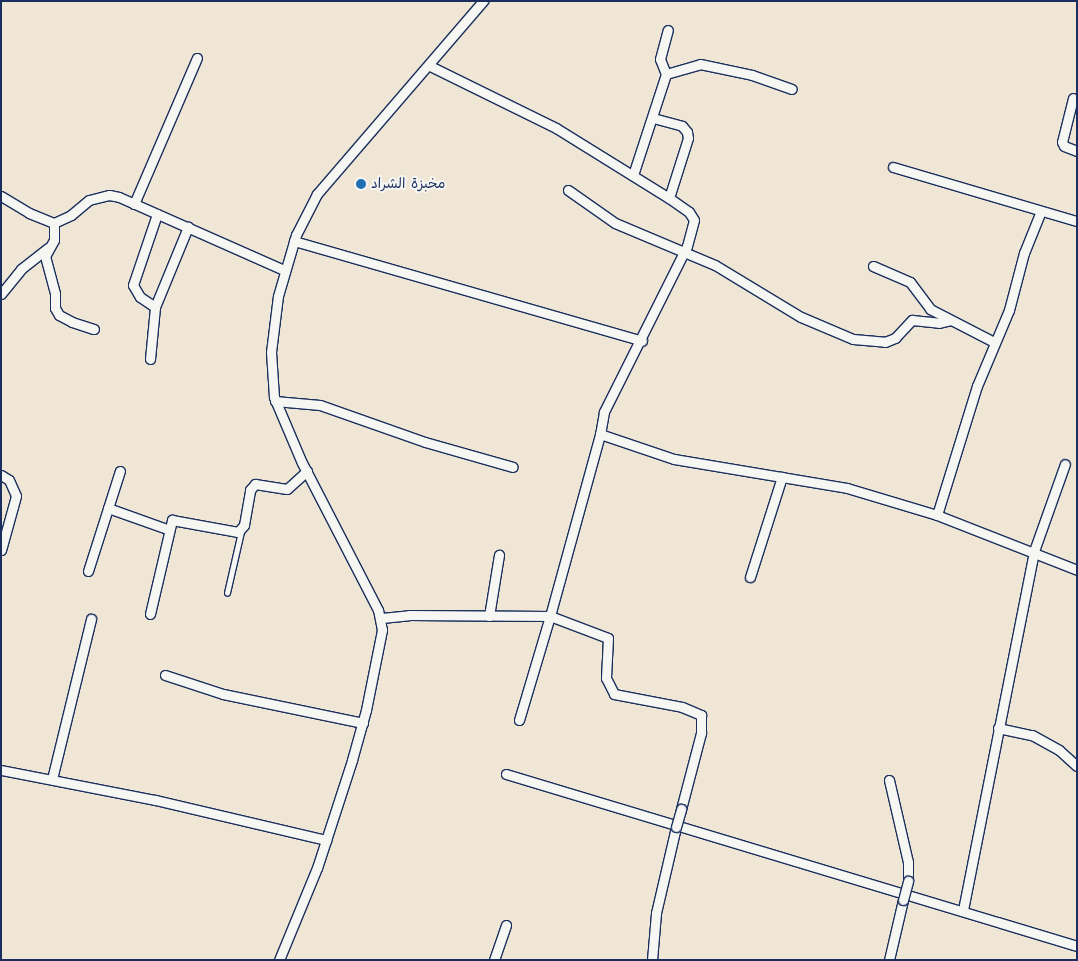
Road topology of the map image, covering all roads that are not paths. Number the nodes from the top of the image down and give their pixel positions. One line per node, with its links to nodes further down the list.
1 (483, 1): 4 (street)
2 (668, 30): 5 (street)
3 (197, 58): 15 (street)
4 (430, 66): 11 (street); 21 (street)
5 (666, 74): 6 (street); 8 (street)
6 (792, 89)
7 (1073, 98): 9 (street)
8 (653, 118): 11 (street); 14 (street)
9 (1077, 151)
10 (894, 167): 16 (street)
11 (633, 176): 14 (street)
12 (568, 190): 23 (street)
13 (1, 196): 19 (street)
14 (669, 198): 23 (street)
15 (134, 204): 17 (street); 19 (street)
16 (1041, 211): 18 (street); 31 (street)
17 (157, 214): 20 (street); 27 (street)
18 (1077, 221)
19 (54, 223): 22 (street)
20 (188, 228): 25 (street); 27 (street)
21 (294, 241): 25 (street); 30 (street)
22 (49, 248): 26 (street); 29 (street)
23 (684, 253): 28 (street); 30 (street)
24 (873, 266): 28 (street)
25 (284, 270): 33 (street)
26 (1, 294)
27 (155, 307): 32 (street)
28 (952, 320): 31 (street)
29 (94, 329)
30 (642, 341): 34 (street)
31 (994, 342): 42 (street)
32 (150, 359)
33 (275, 401): 36 (street); 38 (street)
34 (600, 434): 40 (street); 54 (street)
35 (1065, 464): 46 (street)
36 (513, 467)
37 (120, 471): 41 (street)
38 (304, 474): 44 (street); 55 (street)
39 (1, 475): 45 (street)
40 (782, 477): 42 (street); 50 (street)
41 (108, 508): 43 (street); 49 (street)
42 (937, 515): 46 (street)
43 (167, 529): 44 (street); 52 (street)
44 (241, 531): 51 (lane)
45 (1, 550)
46 (1034, 551): 48 (street); 60 (street)
47 (499, 555): 53 (street)
48 (1077, 570)
49 (88, 571)
50 (750, 577)
51 (227, 592)
52 (150, 614)
53 (489, 616): 54 (street); 55 (street)
54 (550, 616): 58 (street); 72 (street, bridge)
55 (382, 618): 59 (street)
56 (91, 619): 64 (street)
57 (165, 674): 59 (street)
58 (519, 720)
59 (363, 723): 66 (street)
60 (998, 728): 61 (street); 67 (street)
61 (1077, 766)
62 (1, 770): 64 (street)
63 (506, 774): 67 (street)
64 (52, 779): 66 (street)
65 (889, 780): 73 (street, bridge)
66 (326, 840): 70 (street)
67 (963, 910): 69 (street)
68 (506, 925): 71 (street)
69 (1077, 946)
70 (279, 960)
71 (494, 960)
72 (652, 960)
73 (889, 960)

